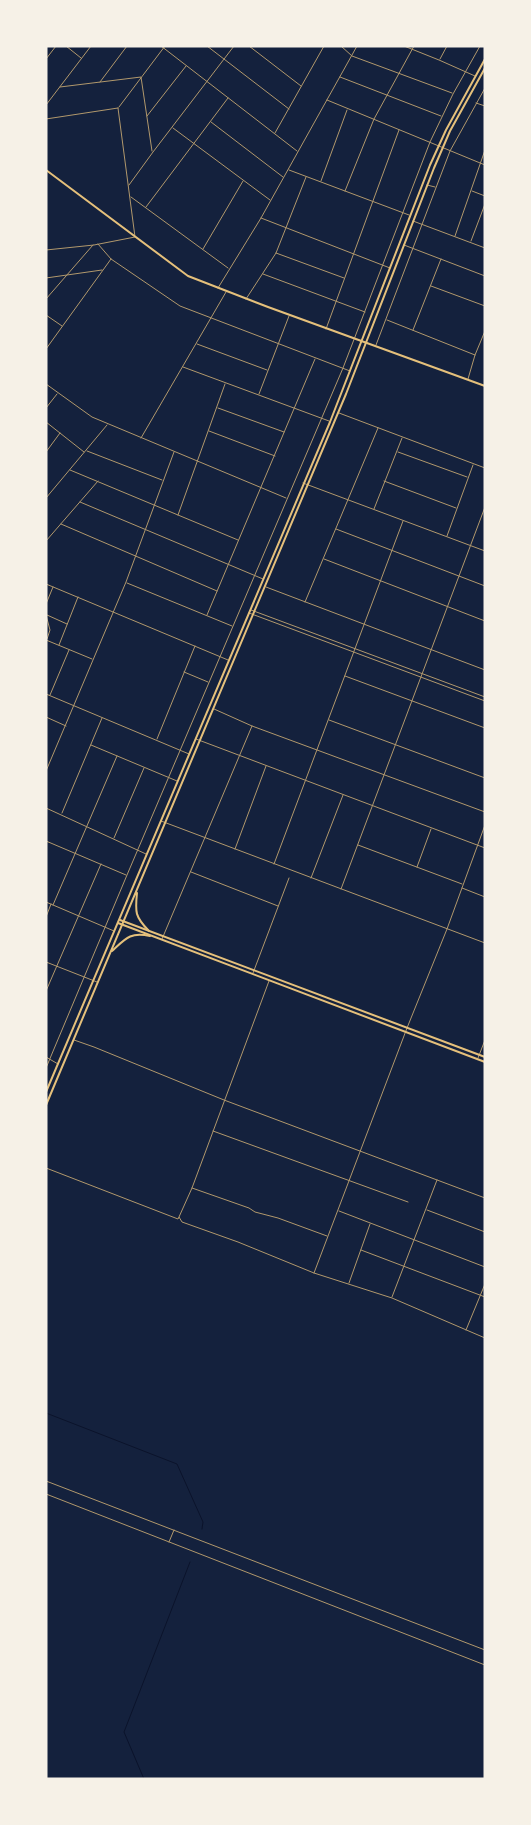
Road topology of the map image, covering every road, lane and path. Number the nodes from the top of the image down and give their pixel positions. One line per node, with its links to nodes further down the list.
1 (56, 46): 20 (street)
2 (66, 46): 19 (street)
3 (91, 46): 19 (street)
4 (127, 46): 31 (street)
5 (161, 46): 16 (street)
6 (207, 46): 21 (street)
7 (234, 46): 21 (street)
8 (249, 46): 34 (street)
9 (324, 46): 34 (street)
10 (341, 46): 18 (street)
11 (357, 46): 18 (street)
12 (404, 46): 17 (street)
13 (414, 46): 17 (street)
14 (447, 46): 23 (street)
15 (480, 46): 26 (street)
16 (164, 47): 24 (street); 29 (street)
17 (412, 49): 23 (street); 27 (street)
18 (352, 56): 27 (street); 30 (street)
19 (82, 58): 33 (street)
20 (46, 59)
21 (224, 59): 32 (street); 44 (street)
22 (485, 59): 28 (main road)
23 (440, 60): 26 (street)
24 (186, 66): 32 (street); 46 (street)
25 (485, 68): 57 (main road)
26 (465, 71): 28 (street); 36 (street)
27 (398, 74): 36 (street); 37 (street)
28 (475, 76): 56 (main road)
29 (141, 77): 31 (street); 43 (street); 46 (street)
30 (340, 77): 37 (street); 39 (street)
31 (100, 82): 33 (street)
32 (207, 82): 38 (street); 51 (street)
33 (60, 87): 41 (street)
34 (301, 87): 44 (street)
35 (485, 88): 40 (street)
36 (454, 94): 47 (street)
37 (386, 95): 47 (street); 49 (street)
38 (228, 98): 50 (street); 53 (street)
39 (327, 100): 45 (street); 59 (street)
40 (476, 103): 42 (street); 60 (street)
41 (46, 105)
42 (485, 106)
43 (118, 108): 48 (street); 71 (street)
44 (289, 109): 53 (street)
45 (347, 109): 49 (street); 69 (street)
46 (147, 117): 61 (street)
47 (442, 117): 54 (street)
48 (46, 119)
49 (374, 119): 52 (street); 74 (street)
50 (210, 122): 55 (street); 66 (street)
51 (173, 127): 55 (street); 61 (street)
52 (399, 130): 54 (street); 78 (street)
53 (275, 134): 59 (street)
54 (430, 142): 56 (street); 81 (street)
55 (194, 143): 68 (street); 80 (street)
56 (439, 146): 57 (street); 82 (main road)
57 (443, 148): 60 (street); 70 (main road)
58 (485, 150): 62 (street)
59 (298, 151): 65 (street)
60 (450, 151): 62 (street); 72 (street)
61 (153, 152): 71 (street)
62 (479, 163): 63 (street); 73 (street)
63 (485, 165)
64 (46, 170): 88 (main road)
65 (287, 170): 66 (street); 67 (street)
66 (284, 176): 77 (street)
67 (306, 177): 69 (street); 86 (street)
68 (243, 180): 77 (street); 95 (street)
69 (320, 182): 74 (street)
70 (427, 184): 72 (street); 84 (main road)
71 (129, 186): 75 (street)
72 (436, 188): 85 (street)
73 (470, 190): 76 (street); 87 (street)
74 (345, 191): 78 (street)
75 (130, 196): 80 (street); 88 (street)
76 (485, 196)
77 (270, 200): 83 (street)
78 (373, 202): 81 (street); 98 (street)
79 (485, 204): 89 (street)
80 (146, 207): 95 (street)
81 (402, 213): 82 (street); 101 (street)
82 (410, 216): 102 (main road)
83 (261, 218): 86 (street); 103 (street)
84 (413, 221): 85 (street); 92 (main road)
85 (422, 224): 87 (street); 93 (street)
86 (286, 229): 97 (street); 98 (street)
87 (454, 236): 89 (street)
88 (135, 237): 90 (street); 111 (main road)
89 (470, 242): 94 (street)
90 (98, 244): 91 (street); 99 (street)
91 (94, 245): 96 (street); 106 (street)
92 (404, 245): 93 (street); 129 (main road)
93 (413, 248): 100 (street); 121 (street)
94 (485, 248)
95 (202, 249): 103 (street)
96 (46, 250)
97 (276, 253): 105 (street); 109 (street)
98 (354, 254): 101 (street); 109 (street)
99 (111, 259): 104 (street); 120 (street)
100 (441, 259): 107 (street); 110 (street)
101 (382, 265): 102 (street); 117 (street)
102 (390, 268): 127 (main road)
103 (229, 269): 111 (street)
104 (103, 270): 106 (street); 122 (street)
105 (262, 274): 114 (street); 115 (street)
106 (66, 275): 108 (street); 113 (street)
107 (485, 276)
108 (46, 278)
109 (344, 278): 115 (street)
110 (431, 285): 116 (street); 124 (street)
111 (218, 288): 112 (main road)
112 (226, 292): 114 (main road); 120 (street)
113 (46, 299)
114 (246, 299): 119 (main road)
115 (336, 301): 117 (street); 123 (street)
116 (485, 306)
117 (365, 312): 126 (street)
118 (46, 315): 122 (street)
119 (289, 315): 123 (main road); 130 (street)
120 (210, 319): 128 (street); 130 (street)
121 (386, 320): 124 (street); 131 (street)
122 (62, 326): 132 (street)
123 (326, 329): 126 (main road)
124 (413, 331): 133 (street)
125 (485, 332): 133 (street)
126 (355, 339): 127 (main road); 136 (street)
127 (362, 341): 129 (main road); 138 (main road)
128 (196, 343): 135 (street); 137 (street)
129 (367, 343): 131 (main road); 148 (main road)
130 (278, 344): 134 (street); 137 (street)
131 (376, 346): 139 (main road)
132 (46, 349)
133 (475, 355): 139 (street)
134 (316, 358): 136 (street); 147 (street)
135 (182, 367): 141 (street); 158 (street)
136 (343, 368): 138 (street); 149 (street)
137 (267, 370): 144 (street)
138 (350, 371): 151 (main road)
139 (468, 380): 142 (main road)
140 (46, 384): 143 (street)
141 (226, 384): 144 (street); 145 (street)
142 (485, 386)
143 (57, 393): 146 (street); 152 (street)
144 (258, 394): 147 (street)
145 (216, 407): 154 (street); 155 (street)
146 (46, 408)
147 (294, 408): 149 (street); 155 (street)
148 (339, 413): 153 (street); 173 (main road)
149 (321, 418): 151 (street); 178 (street)
150 (46, 422): 156 (street)
151 (330, 422): 172 (main road)
152 (108, 424): 158 (street); 159 (street)
153 (378, 428): 157 (street); 179 (street)
154 (208, 431): 163 (street); 164 (street)
155 (285, 432): 163 (street)
156 (60, 433): 159 (street); 160 (street)
157 (402, 437): 162 (street); 165 (street)
158 (140, 438): 161 (street)
159 (85, 451): 167 (street); 170 (street)
160 (46, 452)
161 (174, 452): 164 (street); 170 (street)
162 (397, 452): 168 (street); 171 (street)
163 (275, 456): 174 (street)
164 (196, 462): 174 (street); 185 (street)
165 (474, 464): 166 (street); 168 (street)
166 (485, 468)
167 (70, 470): 169 (street); 176 (street)
168 (468, 478): 183 (street)
169 (98, 481): 180 (street); 181 (street)
170 (163, 481): 181 (street)
171 (384, 481): 183 (street); 184 (street)
172 (303, 483): 173 (street); 203 (main road)
173 (308, 485): 179 (street); 209 (main road)
174 (262, 488): 178 (street); 193 (street)
175 (46, 491): 176 (street)
176 (50, 494): 177 (street)
177 (46, 498)
178 (287, 499): 201 (street)
179 (347, 499): 184 (street); 190 (street)
180 (80, 502): 189 (street); 191 (street)
181 (154, 505): 185 (street); 191 (street)
182 (485, 507): 186 (street)
183 (457, 508): 192 (street)
184 (374, 509): 188 (street)
185 (178, 515): 193 (street)
186 (481, 517): 187 (street); 195 (street)
187 (485, 518)
188 (403, 521): 192 (street); 196 (street)
189 (61, 524): 194 (street); 198 (street)
190 (336, 529): 196 (street); 199 (street)
191 (145, 530): 198 (street); 200 (street)
192 (446, 537): 195 (street)
193 (239, 540): 200 (street)
194 (46, 541)
195 (471, 546): 197 (street); 202 (street)
196 (392, 551): 202 (street); 204 (street)
197 (485, 552)
198 (136, 556): 205 (street); 210 (street)
199 (324, 559): 204 (street); 212 (street)
200 (229, 565): 201 (street); 210 (street)
201 (254, 575): 203 (street); 225 (street)
202 (459, 576): 207 (street); 214 (street)
203 (263, 579): 215 (main road)
204 (381, 581): 214 (street); 224 (street)
205 (126, 582): 217 (street); 220 (street)
206 (46, 584): 208 (street)
207 (485, 586)
208 (53, 587): 211 (street); 213 (street)
209 (265, 587): 212 (street); 216 (main road)
210 (218, 591): 220 (street)
211 (78, 597): 217 (street); 223 (street)
212 (305, 602): 224 (street)
213 (46, 604)
214 (447, 607): 222 (street); 231 (street)
215 (250, 609): 216 (street); 218 (main road)
216 (255, 611): 221 (main road); 230 (street)
217 (114, 612): 228 (street); 234 (street)
218 (248, 613): 221 (street); 235 (main road)
219 (46, 615): 223 (street); 226 (street)
220 (207, 615): 225 (street)
221 (253, 615): 232 (street); 248 (main road)
222 (485, 621)
223 (67, 624): 227 (street)
224 (364, 625): 230 (street); 231 (street)
225 (232, 626): 233 (street)
226 (46, 640): 227 (street)
227 (59, 645): 229 (street)
228 (195, 646): 233 (street); 237 (street)
229 (70, 649): 234 (street); 243 (street)
230 (355, 649): 232 (street); 238 (street)
231 (432, 650): 236 (street); 238 (street)
232 (354, 652): 239 (street); 240 (street)
233 (220, 656): 235 (street); 241 (street)
234 (93, 660): 247 (street)
235 (229, 660): 255 (main road)
236 (485, 670)
237 (184, 672): 241 (street); 256 (street)
238 (423, 674): 240 (street); 244 (street)
239 (344, 676): 245 (street); 251 (street)
240 (421, 678): 245 (street); 246 (street)
241 (208, 682): 260 (street)
242 (46, 694): 243 (street)
243 (50, 696): 247 (street)
244 (485, 697)
245 (412, 701): 254 (street); 259 (street)
246 (485, 701)
247 (74, 706): 250 (street); 252 (street)
248 (213, 709): 253 (street); 257 (main road)
249 (46, 717): 252 (street)
250 (103, 718): 256 (street); 258 (street)
251 (328, 720): 259 (street); 261 (street)
252 (66, 726): 267 (street)
253 (252, 726): 261 (street); 263 (street)
254 (485, 728)
255 (195, 739): 257 (street); 262 (main road)
256 (156, 740): 260 (street)
257 (200, 741): 263 (street); 279 (main road)
258 (91, 745): 264 (street); 277 (street)
259 (396, 745): 268 (street); 270 (street)
260 (180, 750): 262 (street); 269 (street)
261 (317, 750): 268 (street); 272 (street)
262 (189, 754): 271 (main road)
263 (240, 755): 265 (street); 283 (street)
264 (117, 756): 266 (street); 281 (street)
265 (266, 765): 272 (street); 290 (street)
266 (144, 767): 269 (street); 284 (street)
267 (46, 771)
268 (385, 776): 274 (street); 276 (street)
269 (169, 778): 271 (street); 291 (street)
270 (485, 778)
271 (177, 781): 278 (main road)
272 (306, 781): 273 (street); 295 (street)
273 (343, 795): 274 (street); 300 (street)
274 (372, 806): 282 (street); 286 (street)
275 (46, 808): 277 (street)
276 (485, 812)
277 (61, 815): 281 (street)
278 (160, 821): 279 (street); 293 (main road)
279 (165, 823): 283 (street); 304 (main road)
280 (485, 825): 287 (street)
281 (86, 826): 284 (street); 292 (street)
282 (432, 828): 287 (street); 296 (street)
283 (204, 838): 290 (street); 297 (street)
284 (114, 840): 291 (street)
285 (47, 841): 288 (street); 292 (street)
286 (357, 845): 296 (street); 303 (street)
287 (477, 845): 289 (street); 301 (street)
288 (46, 846)
289 (485, 848)
290 (235, 849): 295 (street)
291 (137, 850): 293 (street); 298 (street)
292 (75, 853): 294 (street); 307 (street)
293 (147, 854): 311 (main road)
294 (101, 864): 298 (street); 309 (street)
295 (274, 864): 300 (street)
296 (417, 867): 301 (street)
297 (190, 871): 308 (street); 320 (street)
298 (126, 875): 315 (street)
299 (289, 878): 308 (street)
300 (311, 878): 303 (street)
301 (463, 884): 302 (street)
302 (462, 888): 305 (street); 316 (street)
303 (341, 889): 316 (street)
304 (137, 890): 312 (main road); 318 (main road)
305 (485, 897)
306 (46, 902): 307 (street)
307 (52, 904): 309 (street); 310 (street)
308 (279, 906): 326 (street)
309 (78, 916): 315 (street); 325 (street)
310 (46, 917)
311 (119, 920): 312 (main road); 313 (main road)
312 (124, 922): 314 (main road); 318 (main road)
313 (118, 923): 314 (main road); 317 (main road)
314 (122, 925): 319 (main road); 323 (main road)
315 (105, 927): 317 (street); 328 (street)
316 (447, 929): 322 (street); 333 (street)
317 (114, 931): 329 (main road)
318 (149, 931): 320 (main road)
319 (150, 936): 321 (main road); 323 (main road)
320 (163, 936): 321 (street); 326 (main road)
321 (161, 940): 327 (main road)
322 (485, 943)
323 (110, 953): 331 (main road)
324 (46, 962): 325 (street)
325 (57, 967): 328 (street); 332 (street)
326 (254, 970): 327 (street); 333 (main road)
327 (252, 974): 330 (main road)
328 (84, 976): 329 (street); 340 (street)
329 (94, 980): 331 (street); 343 (main road)
330 (269, 981): 334 (main road); 347 (street)
331 (99, 982): 335 (main road)
332 (46, 991)
333 (407, 1028): 334 (street); 337 (main road)
334 (406, 1032): 341 (main road); 350 (street)
335 (74, 1040): 346 (main road); 347 (street)
336 (485, 1040): 337 (street)
337 (479, 1055): 339 (main road); 341 (street)
338 (46, 1057): 340 (street)
339 (485, 1057)
340 (50, 1059): 343 (street); 344 (street)
341 (478, 1059): 342 (main road)
342 (485, 1062)
343 (58, 1064): 345 (main road)
344 (46, 1068)
345 (46, 1092): 346 (street)
346 (51, 1093): 348 (main road)
347 (224, 1100): 349 (street); 350 (street)
348 (46, 1105)
349 (213, 1130): 352 (street); 354 (street)
350 (362, 1151): 352 (street); 353 (street)
351 (46, 1168): 359 (street)
352 (350, 1180): 356 (street); 358 (street)
353 (437, 1180): 355 (street); 357 (street)
354 (192, 1188): 359 (street); 362 (street)
355 (485, 1198)
356 (408, 1202)
357 (426, 1209): 361 (street); 363 (street)
358 (338, 1211): 360 (street); 362 (street)
359 (179, 1217): 367 (street)
360 (370, 1224): 363 (street); 364 (street)
361 (485, 1232)
362 (328, 1237): 367 (street)
363 (414, 1240): 365 (street); 366 (street)
364 (361, 1250): 365 (street); 368 (street)
365 (404, 1266): 370 (street); 372 (street)
366 (485, 1267)
367 (314, 1273): 368 (street)
368 (349, 1284): 372 (street)
369 (485, 1284): 370 (street)
370 (480, 1295): 371 (street); 373 (street)
371 (485, 1297)
372 (392, 1298): 373 (street)
373 (465, 1331): 374 (street)
374 (485, 1338)
375 (46, 1481): 377 (street)
376 (46, 1494): 378 (street)
377 (174, 1530): 378 (street); 379 (street)
378 (169, 1543): 380 (street)
379 (485, 1650)
380 (485, 1665)

